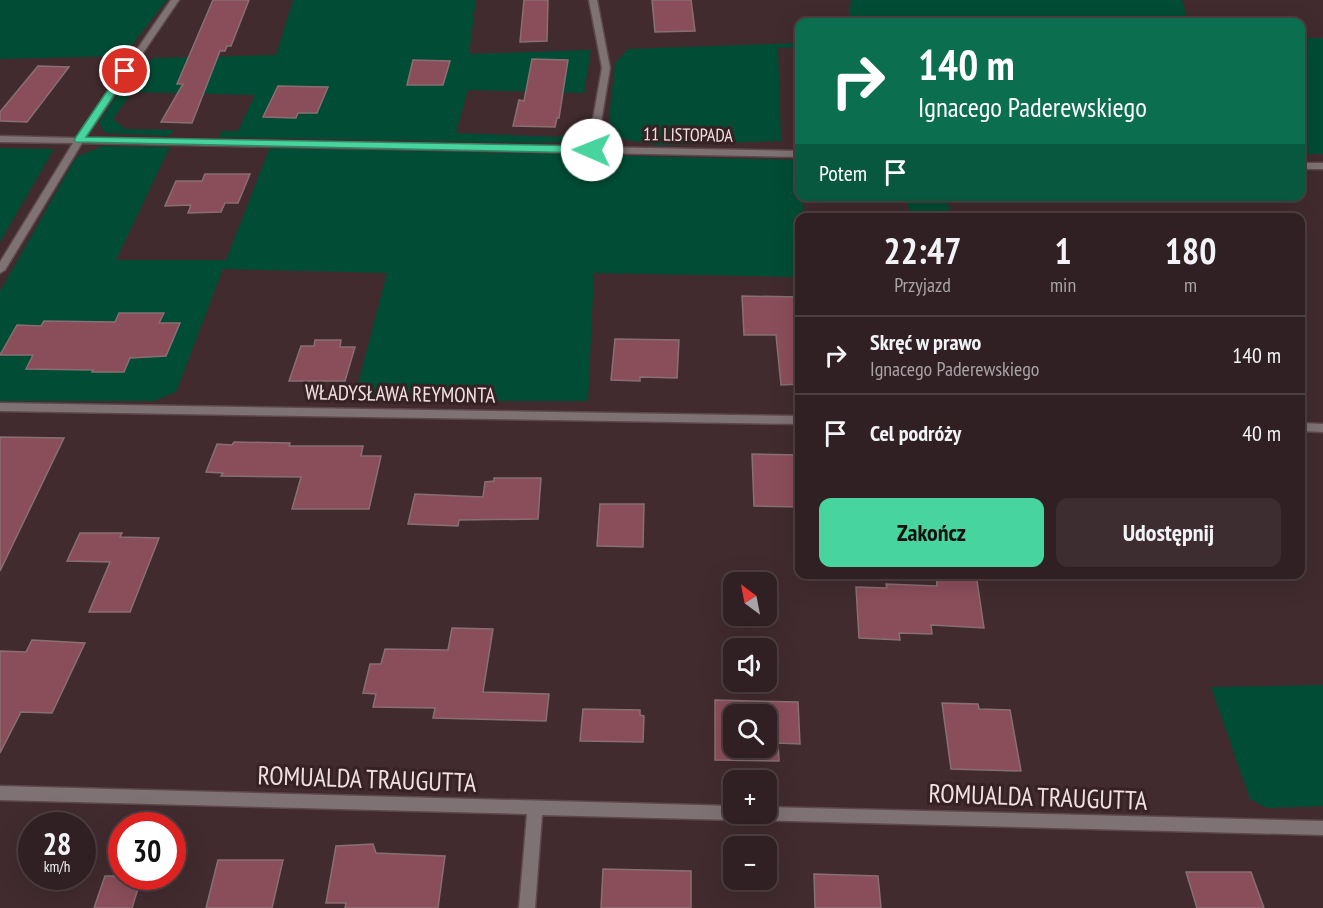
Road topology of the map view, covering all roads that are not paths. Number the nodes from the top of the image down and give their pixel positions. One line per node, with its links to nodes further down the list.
1 (175, 0): 4 (street)
2 (592, 0): 5 (street)
3 (0, 139): 4 (street, 11 LISTOPADA)
4 (79, 140): 5 (street, 11 LISTOPADA); 9 (street)
5 (592, 150): 6 (street, 11 LISTOPADA)
6 (795, 154)
7 (1305, 166): 8 (street)
8 (1323, 166)
9 (0, 270)
10 (0, 407): 11 (street, WŁADYSŁAWA REYMONTA)
11 (795, 420)
12 (1305, 427): 13 (street)
13 (1323, 428)
14 (0, 793): 15 (street, ROMUALDA TRAUGUTTA)
15 (535, 807): 16 (street, ROMUALDA TRAUGUTTA); 19 (street)
16 (723, 813)
17 (777, 814): 18 (street, ROMUALDA TRAUGUTTA)
18 (1323, 828)
19 (527, 908)

